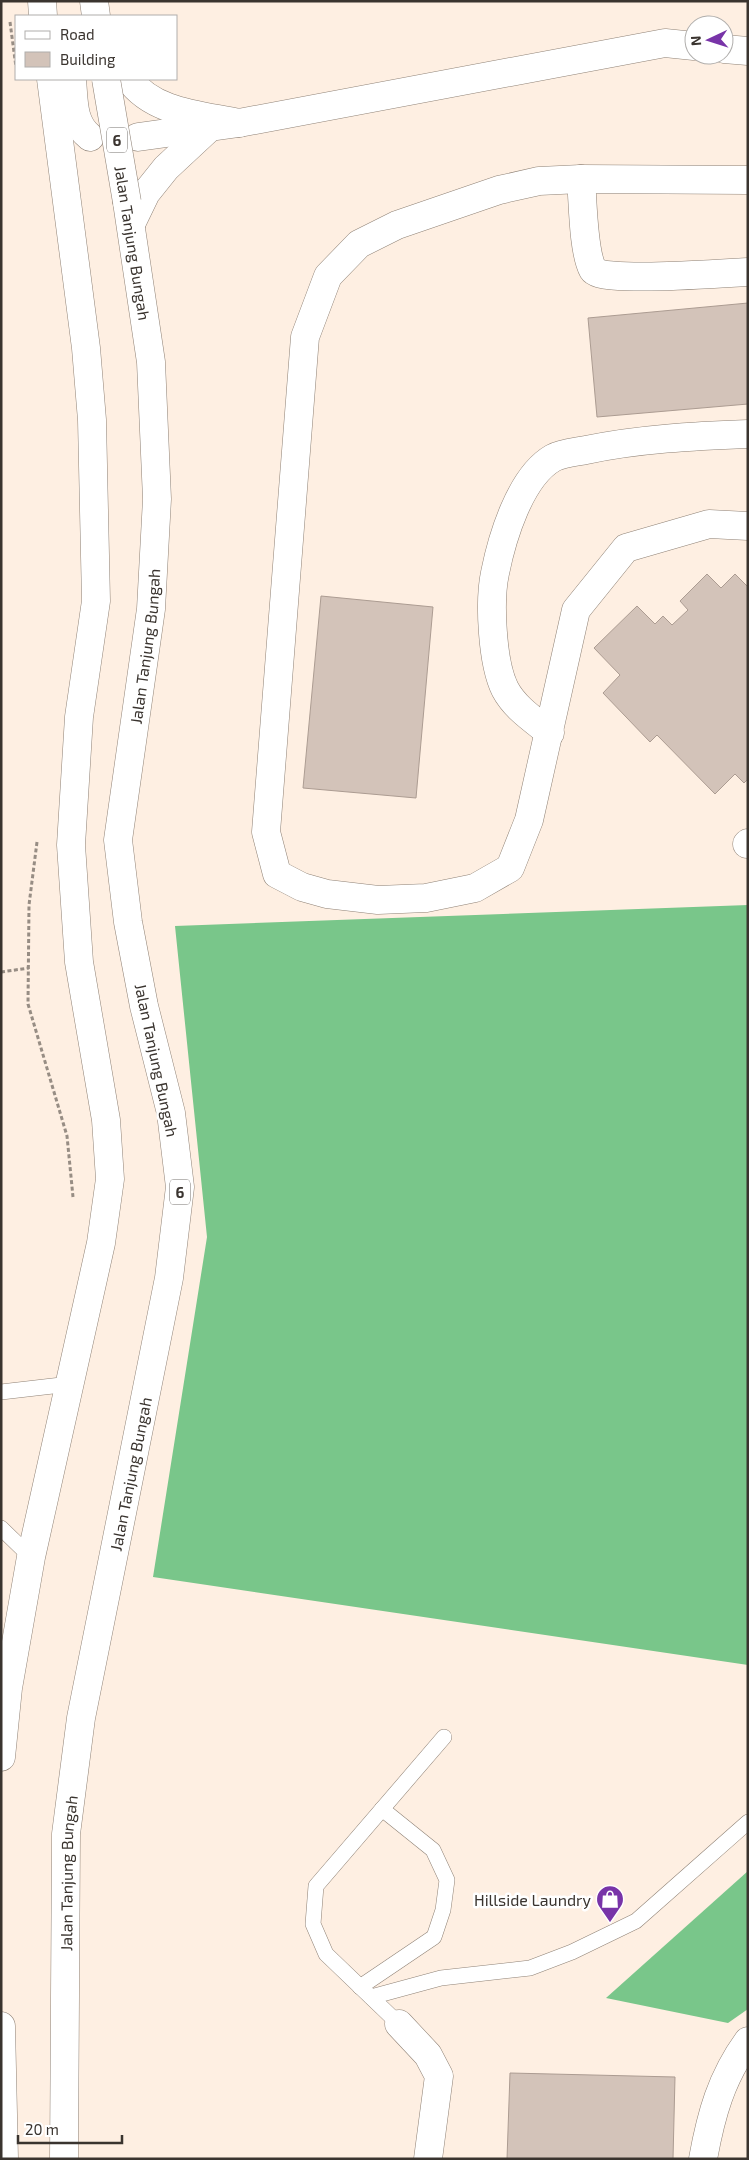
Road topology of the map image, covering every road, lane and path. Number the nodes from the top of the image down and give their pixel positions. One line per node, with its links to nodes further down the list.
1 (9, 18): 5 (path)
2 (684, 45): 10 (main road)
3 (734, 50): 4 (main road)
4 (748, 51)
5 (15, 60)
6 (51, 80): 23 (main road)
7 (72, 80): 12 (main road)
8 (106, 80): 16 (main road, Jalan Tanjung Bungah / 6, bridge)
9 (130, 80): 10 (main road)
10 (239, 123): 11 (main road)
11 (209, 128): 13 (main road); 16 (main road)
12 (90, 137)
13 (138, 137)
14 (580, 179): 15 (main road); 17 (main road); 20 (main road)
15 (748, 180)
16 (129, 213): 36 (main road, Jalan Tanjung Bungah / 6)
17 (748, 272)
18 (748, 434): 20 (main road)
19 (748, 526): 20 (main road)
20 (550, 733)
21 (29, 968): 22 (path)
22 (1, 972)
23 (70, 1384): 24 (lane); 26 (main road)
24 (1, 1392)
25 (1, 1528): 26 (lane)
26 (31, 1557): 28 (main road)
27 (444, 1737): 29 (lane)
28 (1, 1757)
29 (382, 1809): 31 (lane); 31 (lane)
30 (748, 1822): 31 (lane)
31 (366, 1992): 32 (lane)
32 (399, 2024): 37 (main road)
33 (1, 2026): 35 (main road)
34 (748, 2041): 38 (main road)
35 (4, 2159)
36 (64, 2159)
37 (428, 2159)
38 (703, 2159)

